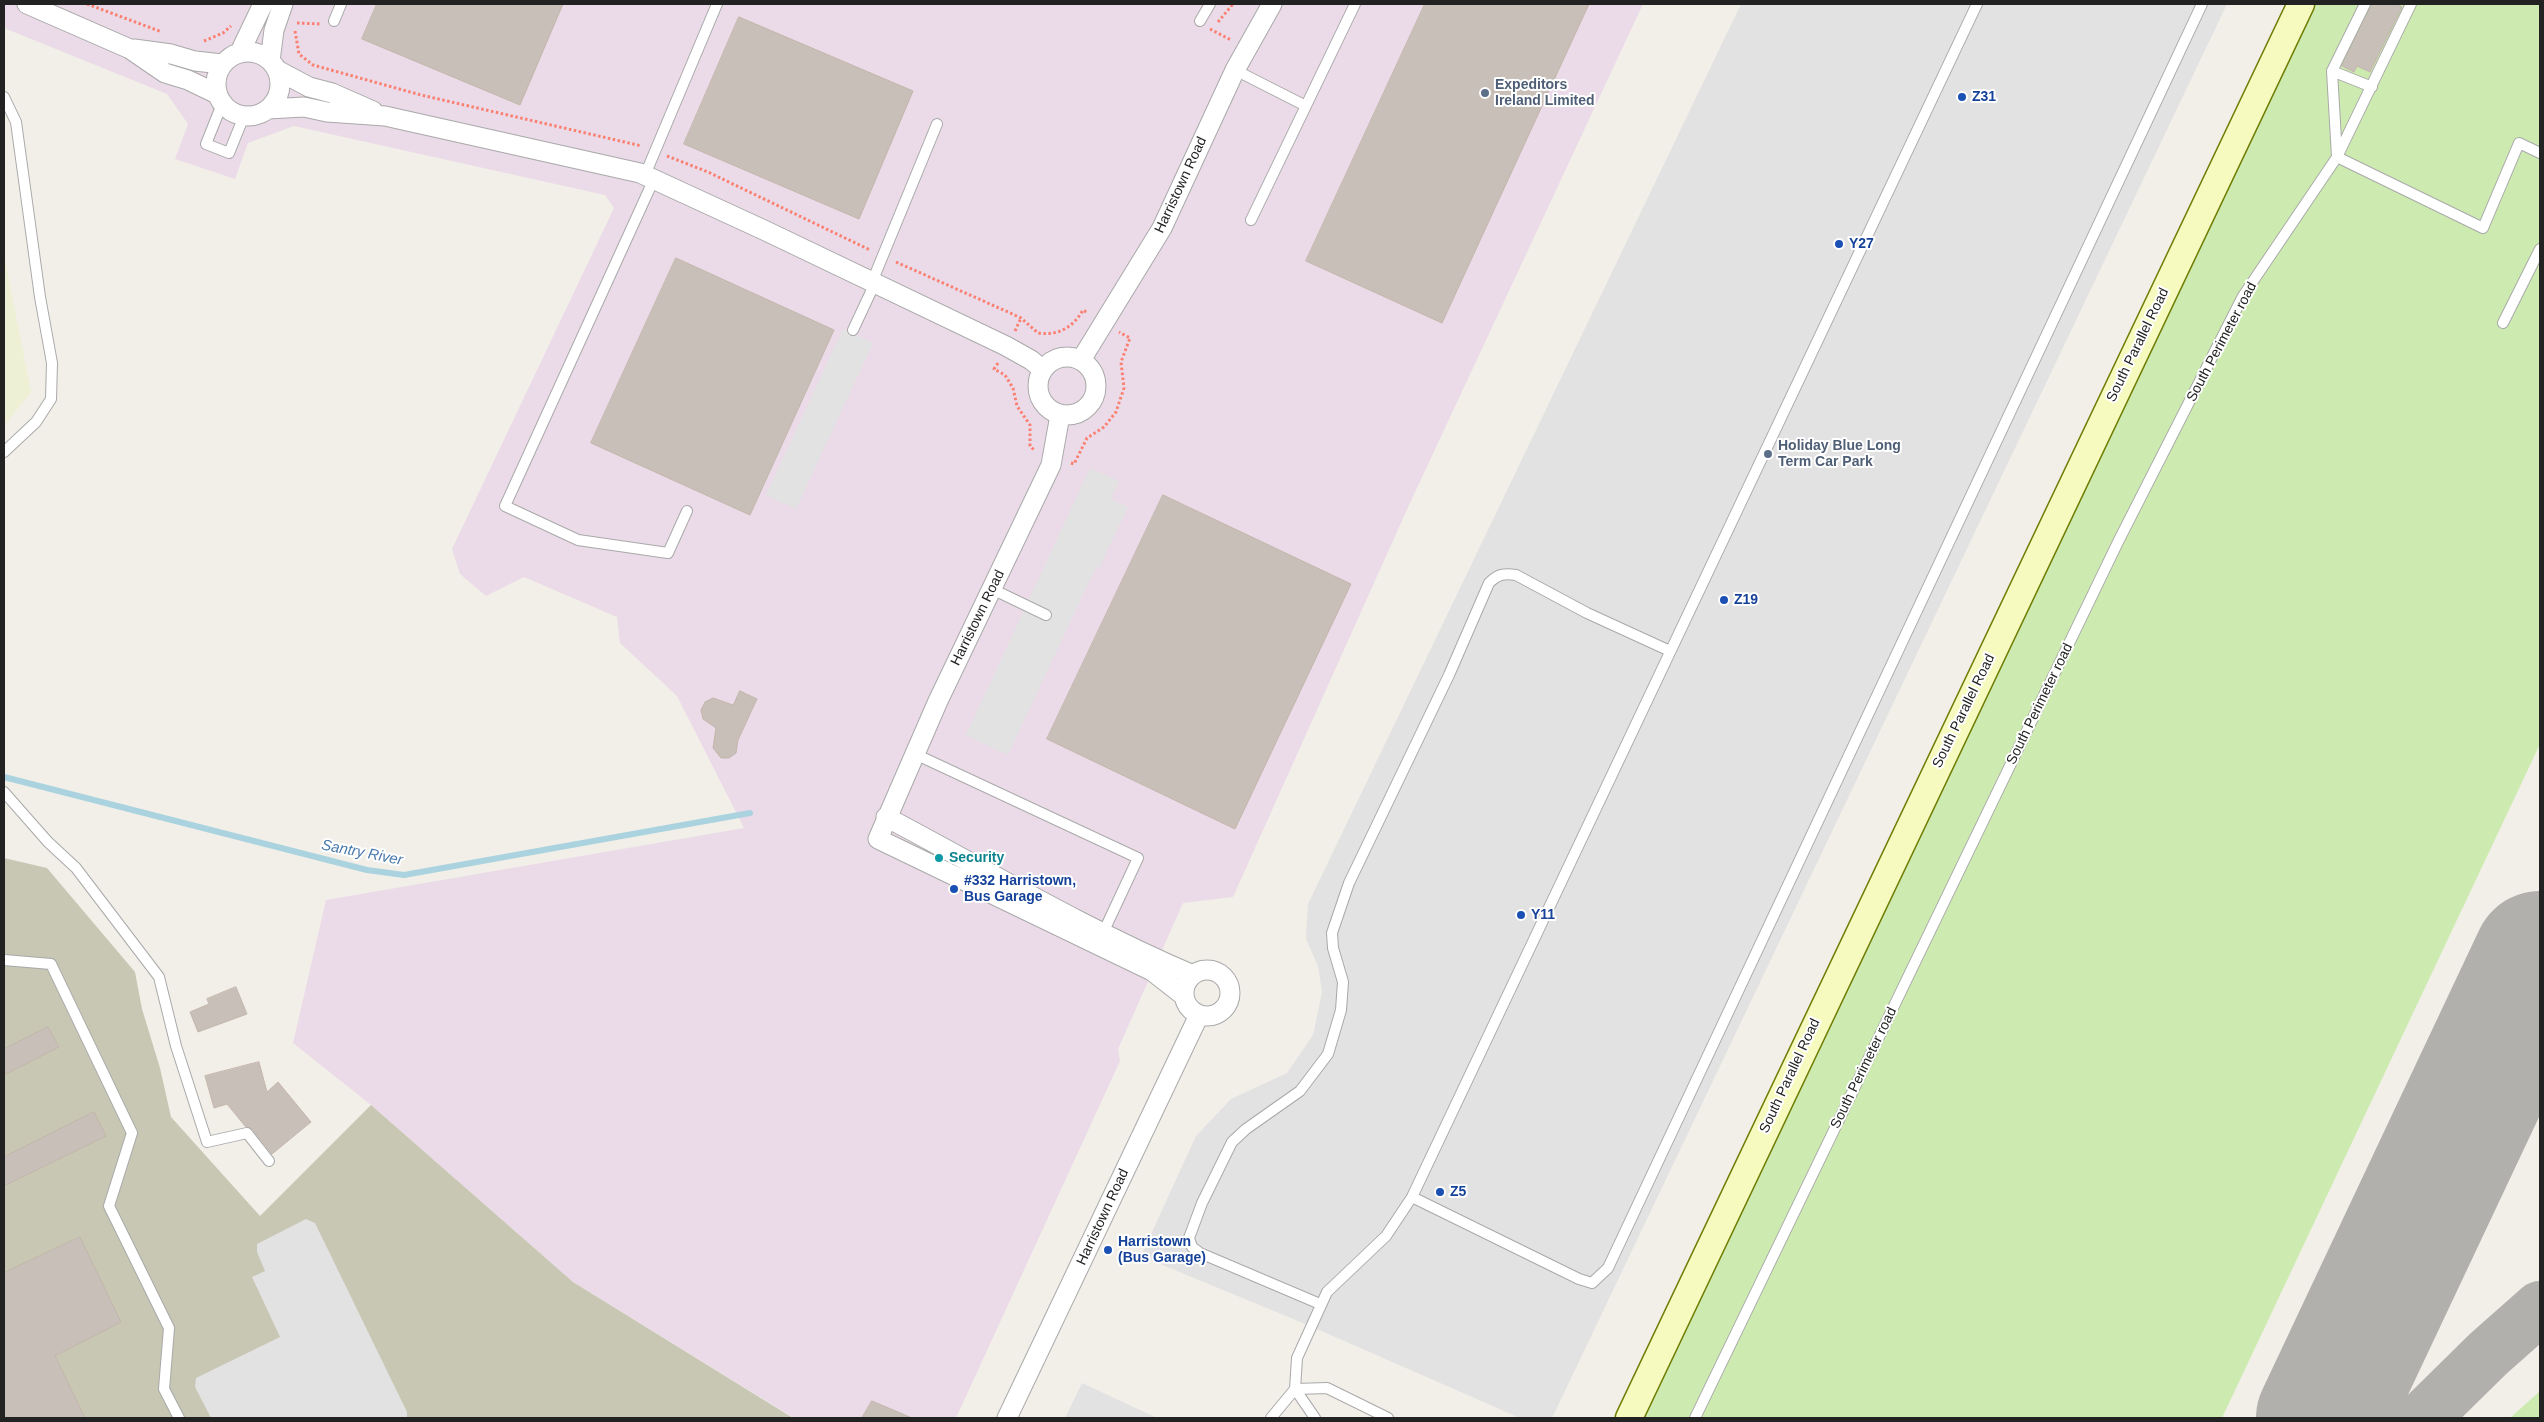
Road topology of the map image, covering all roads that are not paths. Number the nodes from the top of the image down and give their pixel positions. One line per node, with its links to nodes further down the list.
1 (27, 4): 16 (street)
2 (263, 4): 17 (street)
3 (284, 4): 19 (street)
4 (341, 4): 14 (lane)
5 (717, 4): 32 (lane)
6 (1210, 4): 15 (lane)
7 (1272, 4): 20 (street, Harristown Road)
8 (1355, 4): 25 (lane)
9 (1977, 4): 45 (lane)
10 (2202, 4): 55 (lane)
11 (2301, 4): 63 (main road, South Parallel Road)
12 (2365, 4): 21 (lane)
13 (2411, 4): 22 (lane, South Perimeter road)
14 (334, 21)
15 (1200, 21)
16 (130, 49): 18 (street); 24 (street)
17 (240, 52): 18 (street); 19 (street)
18 (222, 64): 24 (street)
19 (274, 65): 26 (street); 28 (street)
20 (1235, 70): 25 (lane); 38 (street, Harristown Road)
21 (2332, 71): 22 (lane); 31 (lane)
22 (2372, 87): 31 (lane, South Perimeter road)
23 (4, 97): 41 (lane)
24 (219, 99): 27 (street); 27 (lane)
25 (1306, 106): 33 (lane)
26 (268, 108): 27 (street); 28 (street)
27 (244, 116)
28 (385, 116): 32 (street)
29 (937, 124): 35 (lane)
30 (2540, 153): 31 (lane)
31 (2337, 157): 64 (lane, South Perimeter road)
32 (649, 177): 35 (street); 42 (lane)
33 (1250, 220)
34 (2540, 249): 36 (lane)
35 (874, 282): 37 (lane); 39 (street)
36 (2504, 323)
37 (853, 330)
38 (1081, 360): 39 (street); 40 (street)
39 (1043, 370): 40 (street)
40 (1060, 415): 43 (street, Harristown Road)
41 (4, 452)
42 (687, 511)
43 (992, 589): 44 (lane); 46 (street, Harristown Road)
44 (1046, 615)
45 (1670, 651): 55 (lane); 56 (lane)
46 (915, 754): 48 (street, Harristown Road); 49 (lane)
47 (4, 792): 54 (lane)
48 (886, 817): 49 (street); 52 (street, Harristown Road)
49 (1103, 933): 51 (street)
50 (4, 960): 58 (lane)
51 (1193, 975): 52 (street); 53 (street)
52 (1184, 996): 53 (street, Harristown Road)
53 (1199, 1015): 59 (street, Harristown Road)
54 (269, 1161)
55 (1412, 1197): 56 (lane)
56 (1320, 1304): 57 (lane)
57 (1295, 1389): 60 (lane); 61 (lane); 62 (lane)
58 (179, 1418)
59 (1007, 1418)
60 (1271, 1418)
61 (1315, 1418)
62 (1388, 1418)
63 (1628, 1418)
64 (1695, 1418)

